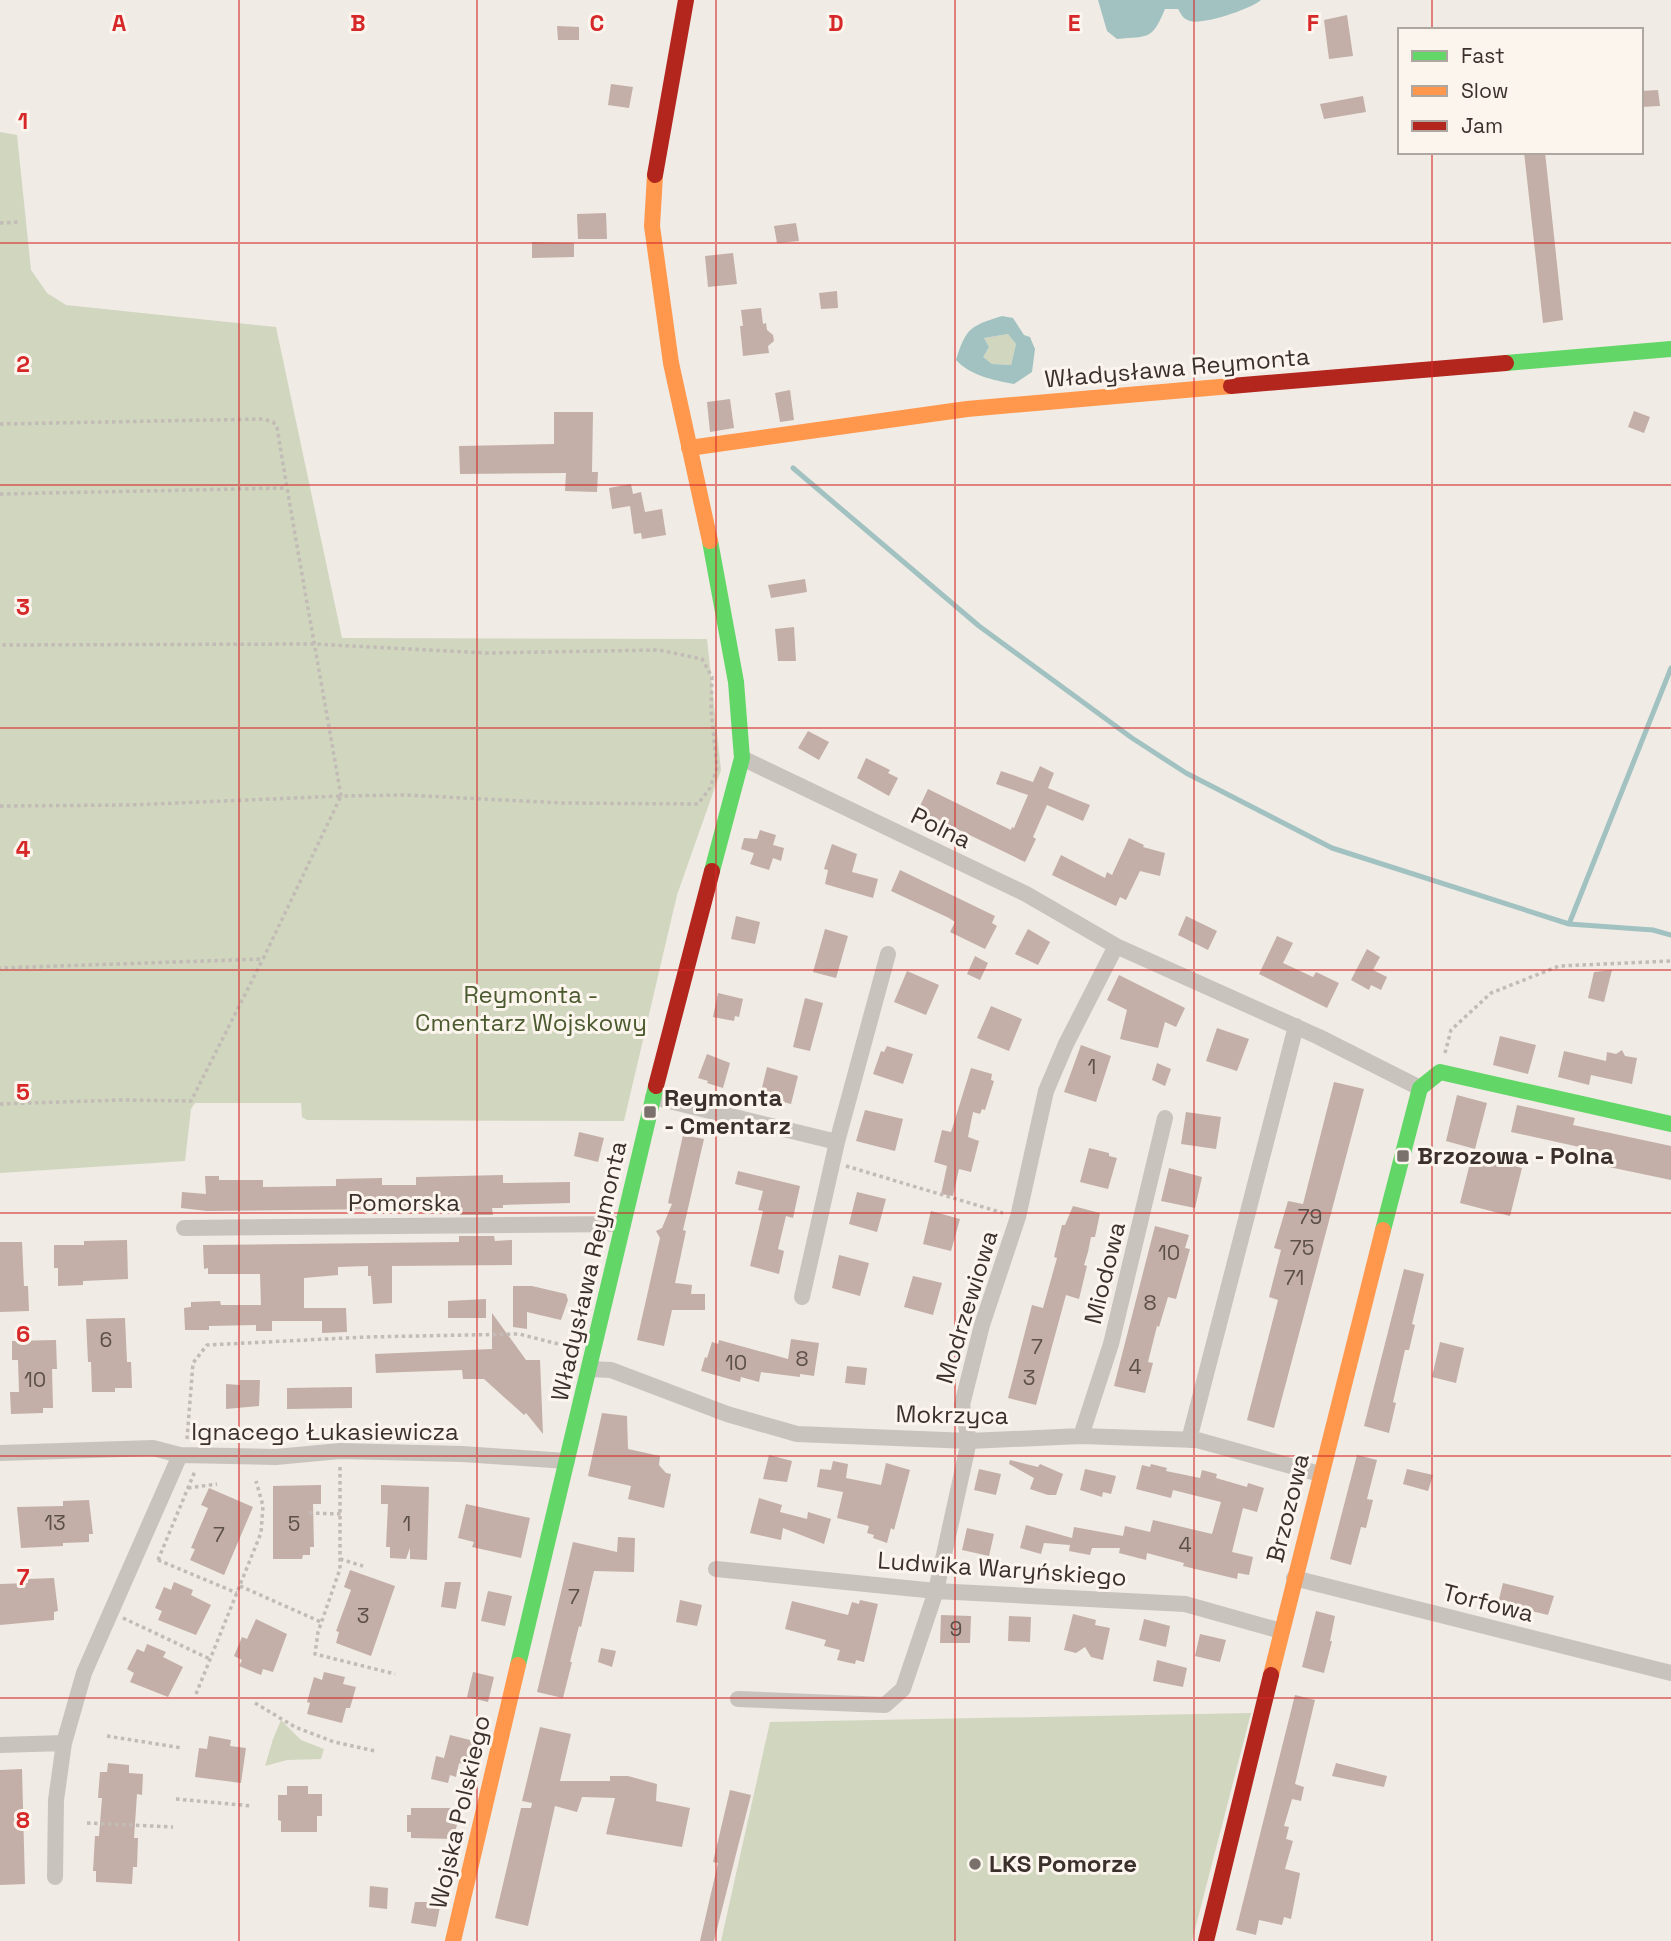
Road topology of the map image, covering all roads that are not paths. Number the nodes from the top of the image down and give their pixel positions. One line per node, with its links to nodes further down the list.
1 (686, 0): 3 (street, Władysława Reymonta)
2 (1671, 349): 3 (street, Władysława Reymonta)
3 (689, 448): 4 (street, Władysława Reymonta)
4 (742, 758): 5 (street, Polna); 9 (street, Władysława Reymonta)
5 (1116, 946): 7 (street); 19 (street, Modrzewiowa)
6 (888, 954): 12 (street)
7 (1296, 1026): 8 (street); 18 (street)
8 (1420, 1088): 11 (street); 23 (street, Brzozowa)
9 (653, 1097): 12 (street); 13 (street, Władysława Reymonta)
10 (1165, 1118): 17 (street, Miodowa)
11 (1671, 1124)
12 (837, 1142): 15 (street)
13 (623, 1224): 14 (street, Pomorska); 16 (street, Władysława Reymonta)
14 (184, 1228)
15 (803, 1297)
16 (591, 1360): 19 (street, Mokrzyca); 22 (street, Władysława Reymonta)
17 (1081, 1436): 18 (street, Mokrzyca); 19 (street, Mokrzyca)
18 (1189, 1440): 23 (street, Mokrzyca)
19 (969, 1441): 26 (street, Modrzewiowa)
20 (0, 1453): 21 (street, Ignacego Łukasiewicza)
21 (189, 1456): 22 (street, Ignacego Łukasiewicza); 31 (street)
22 (567, 1461): 29 (street, Władysława Reymonta)
23 (1320, 1475): 25 (street, Brzozowa)
24 (716, 1569): 26 (street, Ludwika Waryńskiego)
25 (1294, 1577): 27 (street, Brzozowa); 28 (street, Torfowa)
26 (936, 1591): 27 (street, Ludwika Waryńskiego); 30 (street, Modrzewiowa)
27 (1281, 1631): 35 (street, Brzozowa)
28 (1671, 1672)
29 (511, 1693): 34 (street, Wojska Polskiego)
30 (738, 1699)
31 (64, 1743): 32 (street); 33 (street)
32 (0, 1745)
33 (55, 1877)
34 (453, 1941)
35 (1206, 1941)

